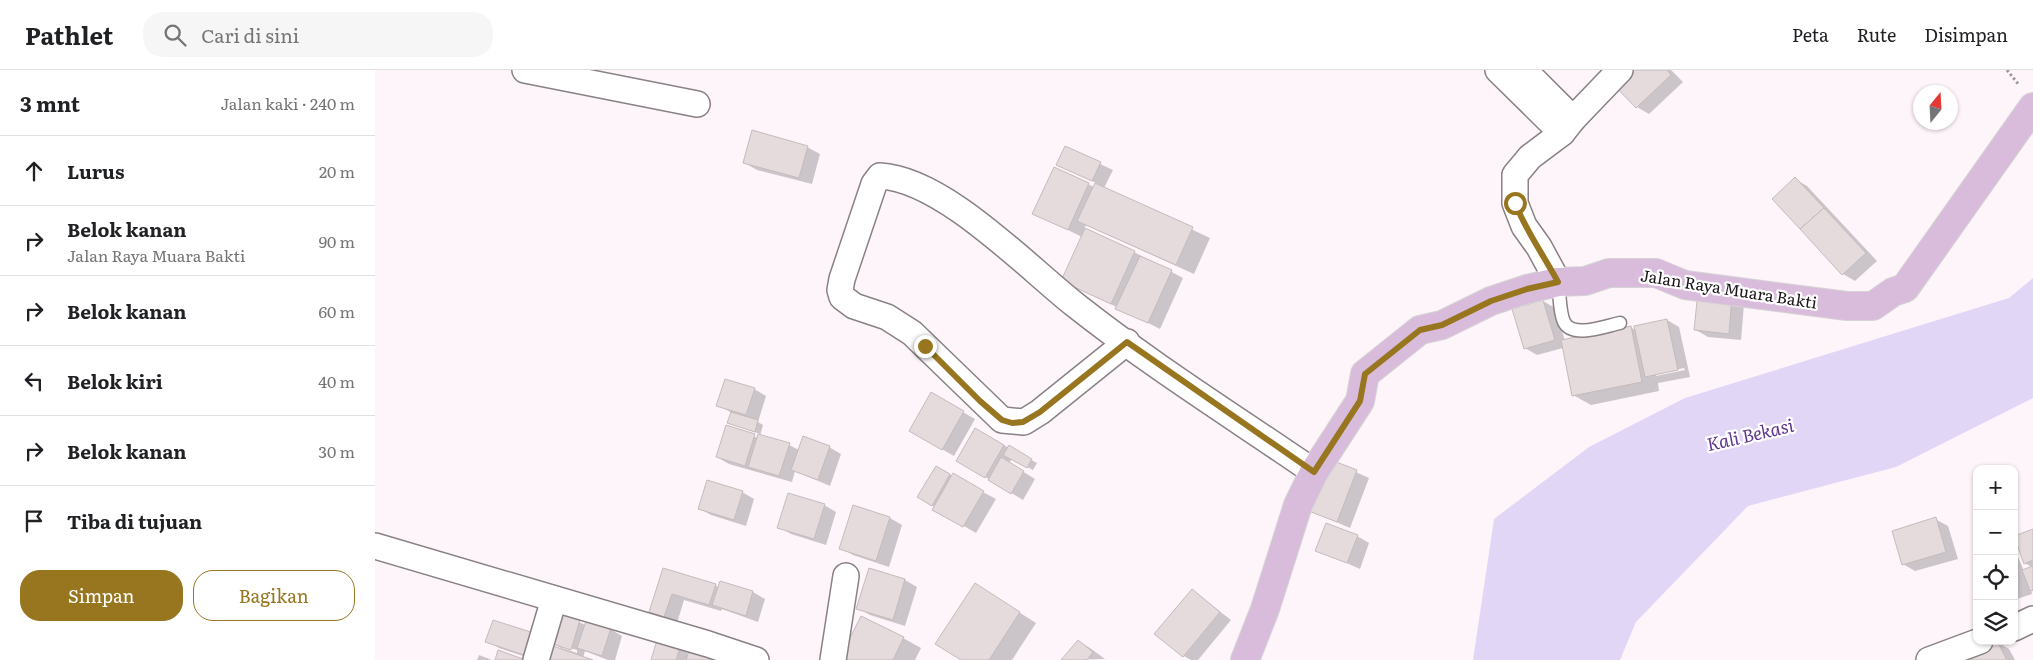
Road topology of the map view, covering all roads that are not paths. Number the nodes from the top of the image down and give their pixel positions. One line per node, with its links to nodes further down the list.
1 (525, 70): 5 (street)
2 (1498, 70): 7 (street)
3 (1524, 70): 7 (street)
4 (1620, 70): 7 (street)
5 (697, 104)
6 (2033, 107): 8 (main road, Jalan Raya Muara Bakti)
7 (1568, 126): 8 (street)
8 (1558, 282): 9 (lane); 11 (main road, Jalan Raya Muara Bakti)
9 (1620, 323)
10 (1127, 342): 10 (street); 11 (street)
11 (1314, 472): 21 (main road, Jalan Raya Muara Bakti)
12 (375, 546): 14 (street)
13 (846, 576): 20 (street)
14 (554, 599): 18 (street); 19 (street)
15 (2033, 619): 16 (street)
16 (2018, 626)
17 (1973, 643): 22 (street)
18 (536, 660)
19 (756, 660)
20 (833, 660)
21 (1245, 660)
22 (1929, 660)

